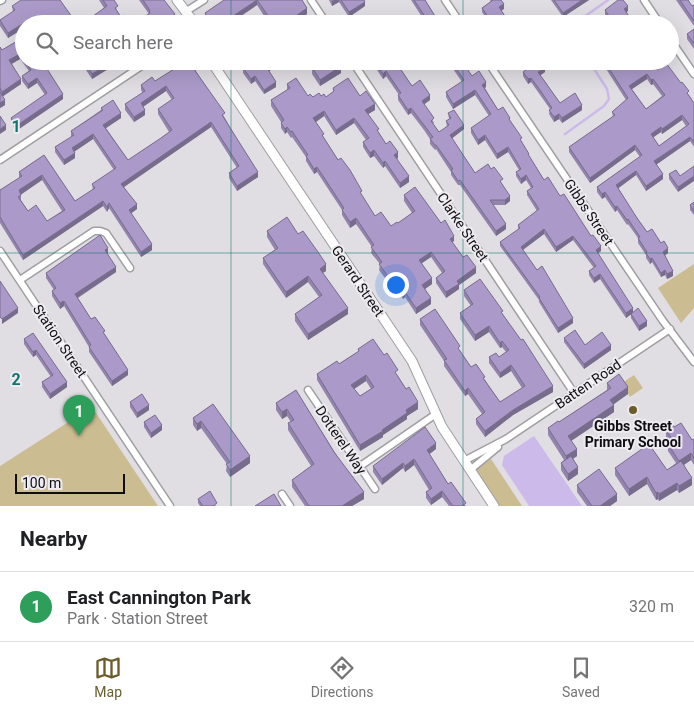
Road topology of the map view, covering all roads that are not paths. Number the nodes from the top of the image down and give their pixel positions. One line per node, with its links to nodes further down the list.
1 (177, 0): 6 (street)
2 (204, 0): 6 (street)
3 (311, 0): 9 (street)
4 (445, 0): 10 (street)
5 (644, 0): 11 (street)
6 (185, 12): 7 (street); 8 (street)
7 (185, 15)
8 (188, 15)
9 (321, 15)
10 (455, 15)
11 (654, 15)
12 (679, 52): 17 (street)
13 (135, 70): 18 (street)
14 (217, 70): 26 (street, Gerard Street)
15 (358, 70): 25 (street, Clarke Street)
16 (493, 70): 22 (street, Gibbs Street)
17 (694, 74)
18 (0, 160)
19 (0, 251): 21 (street, Station Street)
20 (130, 268): 21 (street)
21 (20, 280): 33 (street, Station Street)
22 (670, 329): 23 (street, Gibbs Street); 25 (street, Batten Road)
23 (694, 362)
24 (308, 390): 29 (street, Dotterel Way)
25 (574, 393): 27 (street, Batten Road)
26 (436, 414): 28 (street, Gerard Street); 29 (street)
27 (506, 439): 28 (street, Batten Road); 30 (street, Batten Road)
28 (464, 461): 30 (street, Gerard Street)
29 (360, 466): 31 (street, Dotterel Way)
30 (470, 470): 35 (street, Gerard Street)
31 (375, 490)
32 (282, 494): 34 (street)
33 (170, 506)
34 (290, 506)
35 (494, 506)

